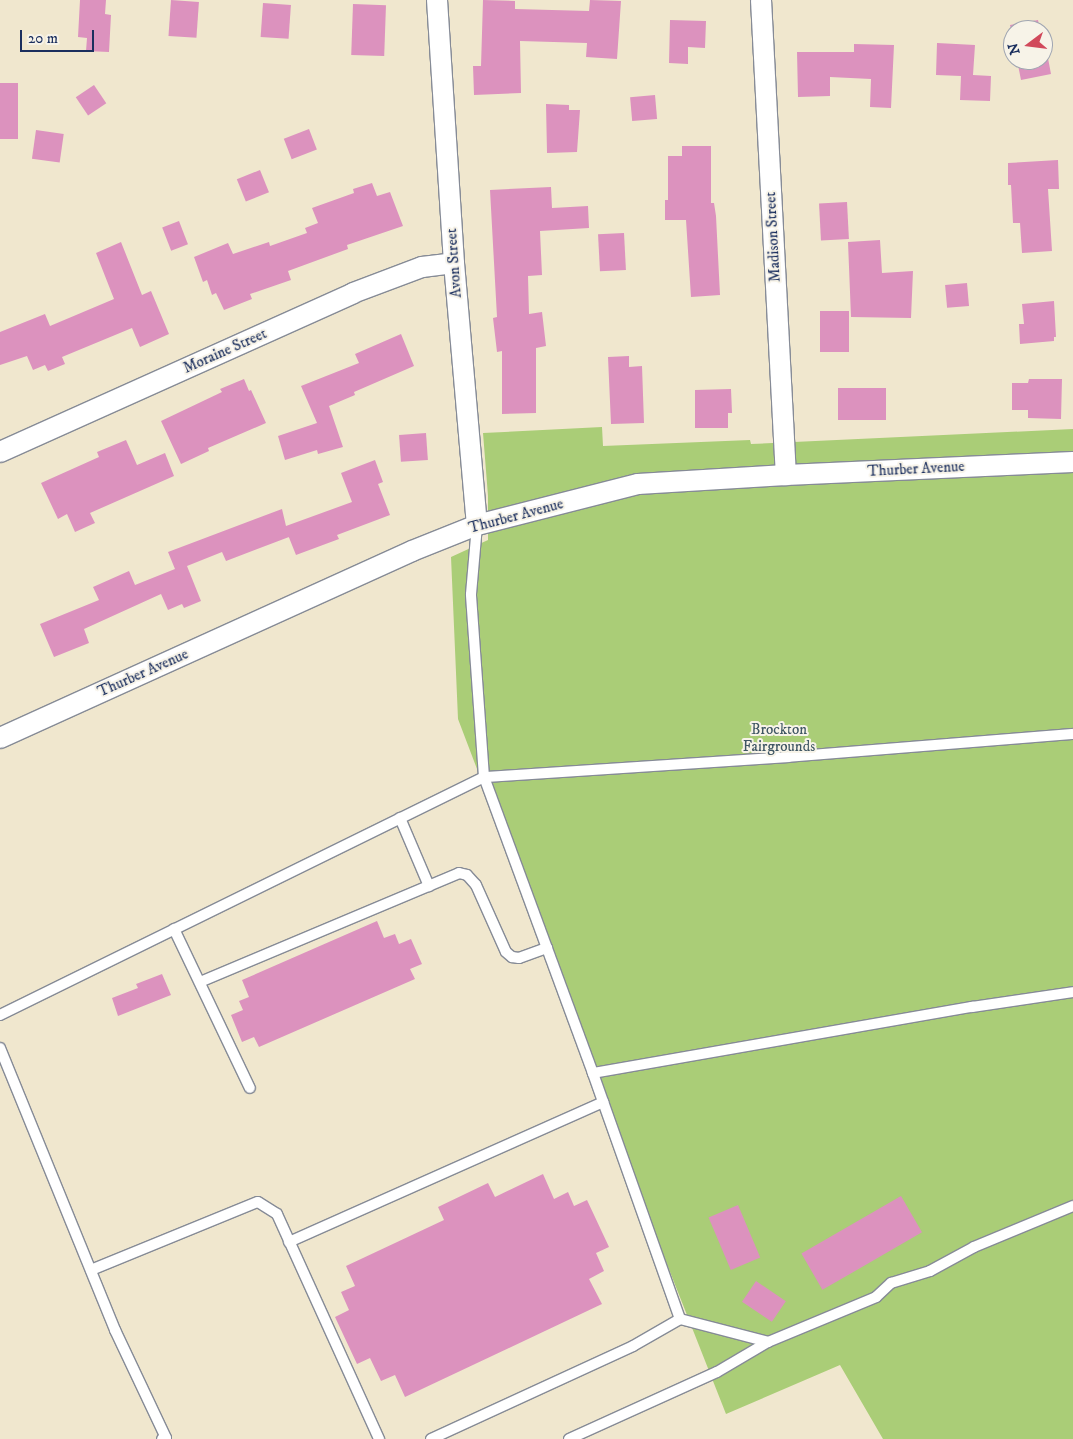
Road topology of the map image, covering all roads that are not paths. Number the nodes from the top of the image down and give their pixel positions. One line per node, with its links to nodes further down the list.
1 (437, 0): 3 (street, Avon Street)
2 (761, 0): 6 (street, Madison Street)
3 (454, 263): 4 (street, Moraine Street); 7 (street, Avon Street)
4 (0, 452)
5 (1073, 462): 6 (street, Thurber Avenue)
6 (786, 475): 7 (street, Thurber Avenue)
7 (477, 525): 9 (street, Thurber Avenue); 10 (lane)
8 (1073, 734): 10 (lane)
9 (0, 738)
10 (484, 777): 11 (lane); 14 (lane)
11 (400, 818): 12 (lane); 13 (lane)
12 (429, 886): 14 (lane); 15 (lane)
13 (174, 929): 15 (lane); 17 (lane)
14 (547, 948): 19 (lane)
15 (200, 982): 20 (lane)
16 (1073, 992): 19 (lane)
17 (0, 1015)
18 (0, 1048): 24 (lane)
19 (593, 1073): 21 (lane)
20 (250, 1088)
21 (603, 1102): 23 (lane); 25 (lane)
22 (1073, 1206): 26 (lane)
23 (289, 1242): 24 (lane); 28 (lane)
24 (91, 1270): 27 (lane)
25 (680, 1319): 26 (lane); 29 (lane)
26 (768, 1342): 30 (lane)
27 (162, 1439)
28 (379, 1439)
29 (430, 1439)
30 (569, 1439)

